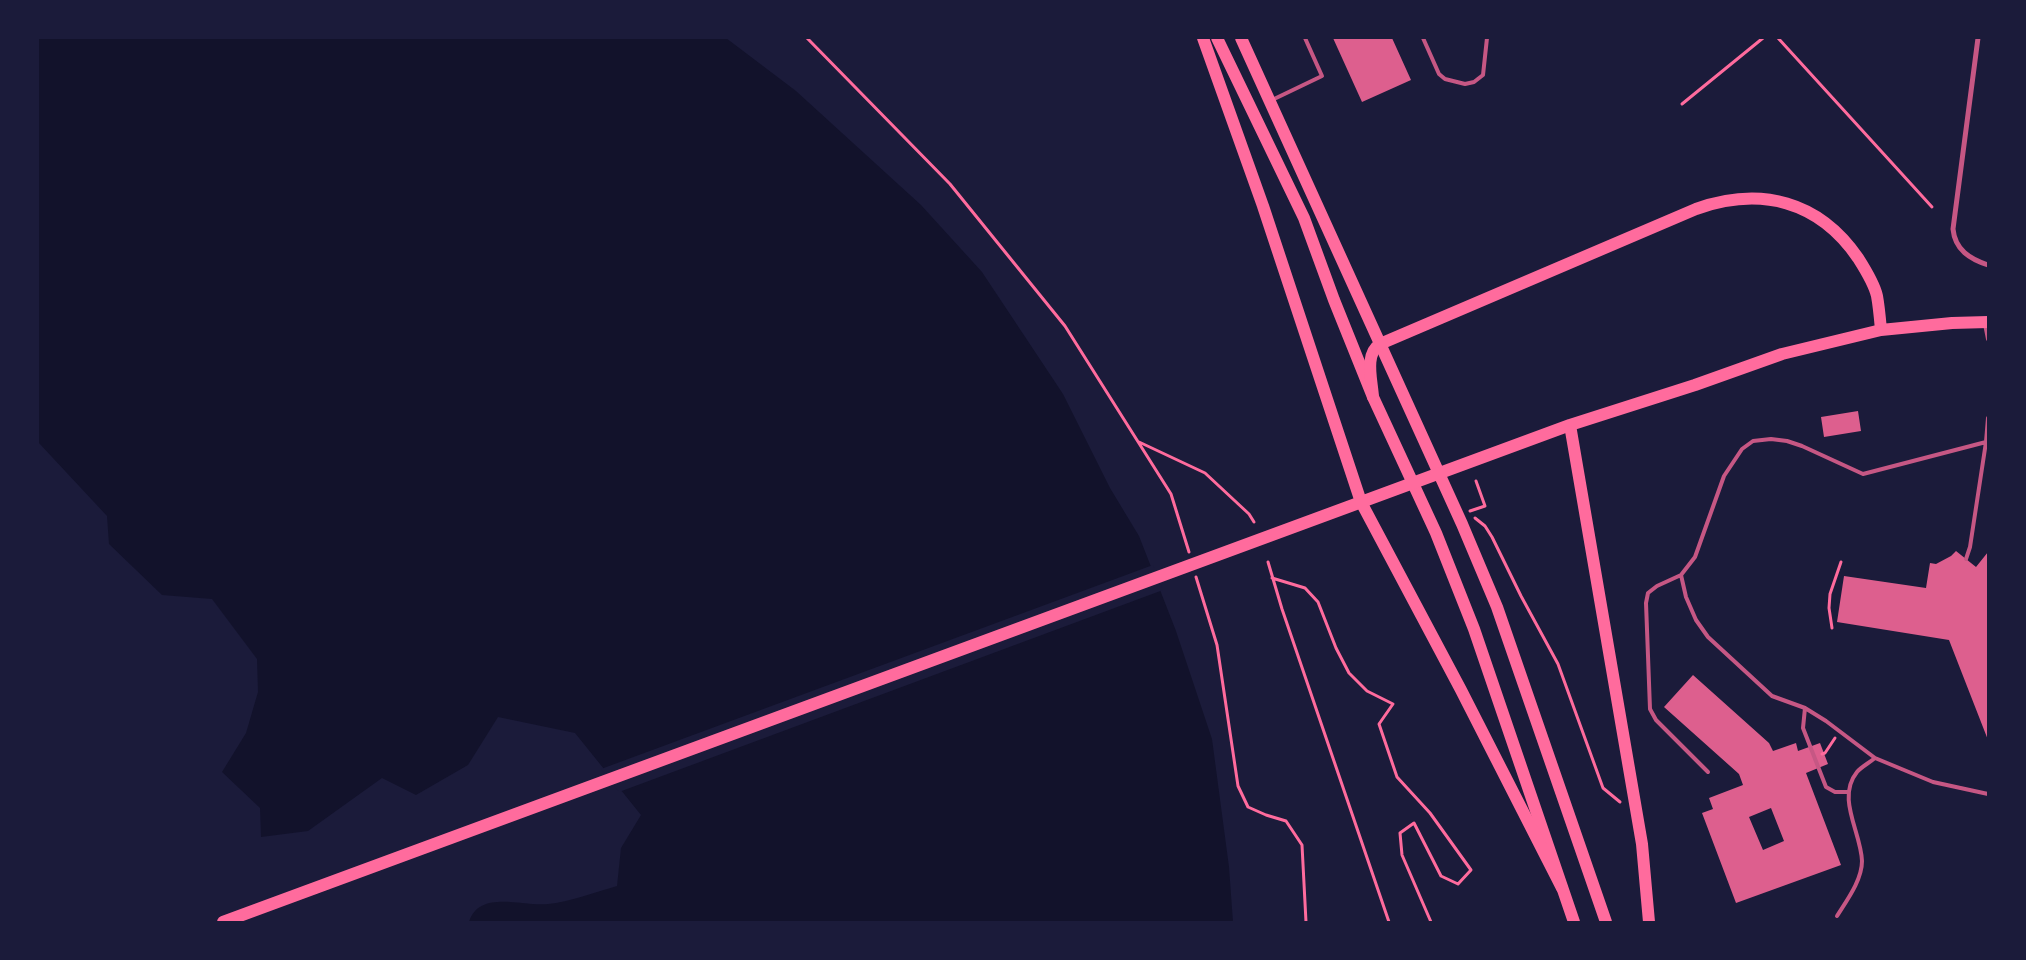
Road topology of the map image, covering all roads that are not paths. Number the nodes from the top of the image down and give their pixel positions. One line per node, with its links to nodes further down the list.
1 (1203, 38): 21 (main road)
2 (1218, 38): 14 (main road)
3 (1241, 38): 8 (main road)
4 (1305, 38): 8 (lane)
5 (1423, 38): 6 (lane)
6 (1487, 38)
7 (1978, 38): 9 (street)
8 (1270, 100): 13 (main road)
9 (1988, 265)
10 (1987, 322): 11 (main road); 12 (lane)
11 (1881, 330): 13 (main road); 16 (main road)
12 (1988, 339)
13 (1380, 344): 14 (main road); 33 (main road)
14 (1373, 397): 29 (main road)
15 (1988, 418): 17 (lane)
16 (1570, 425): 21 (main road); 34 (main road)
17 (1988, 425): 18 (lane)
18 (1986, 442): 19 (lane); 23 (lane)
19 (1981, 472): 20 (lane); 22 (lane)
20 (1988, 474)
21 (1361, 502): 29 (main road); 31 (main road)
22 (1966, 559)
23 (1680, 575): 24 (lane); 26 (lane)
24 (1805, 708): 25 (lane); 27 (lane)
25 (1875, 758): 27 (lane); 28 (lane)
26 (1708, 772)
27 (1848, 792): 30 (lane)
28 (1988, 794)
29 (1562, 888): 32 (main road)
30 (1837, 916)
31 (223, 922)
32 (1574, 922)
33 (1606, 922)
34 (1649, 922)

